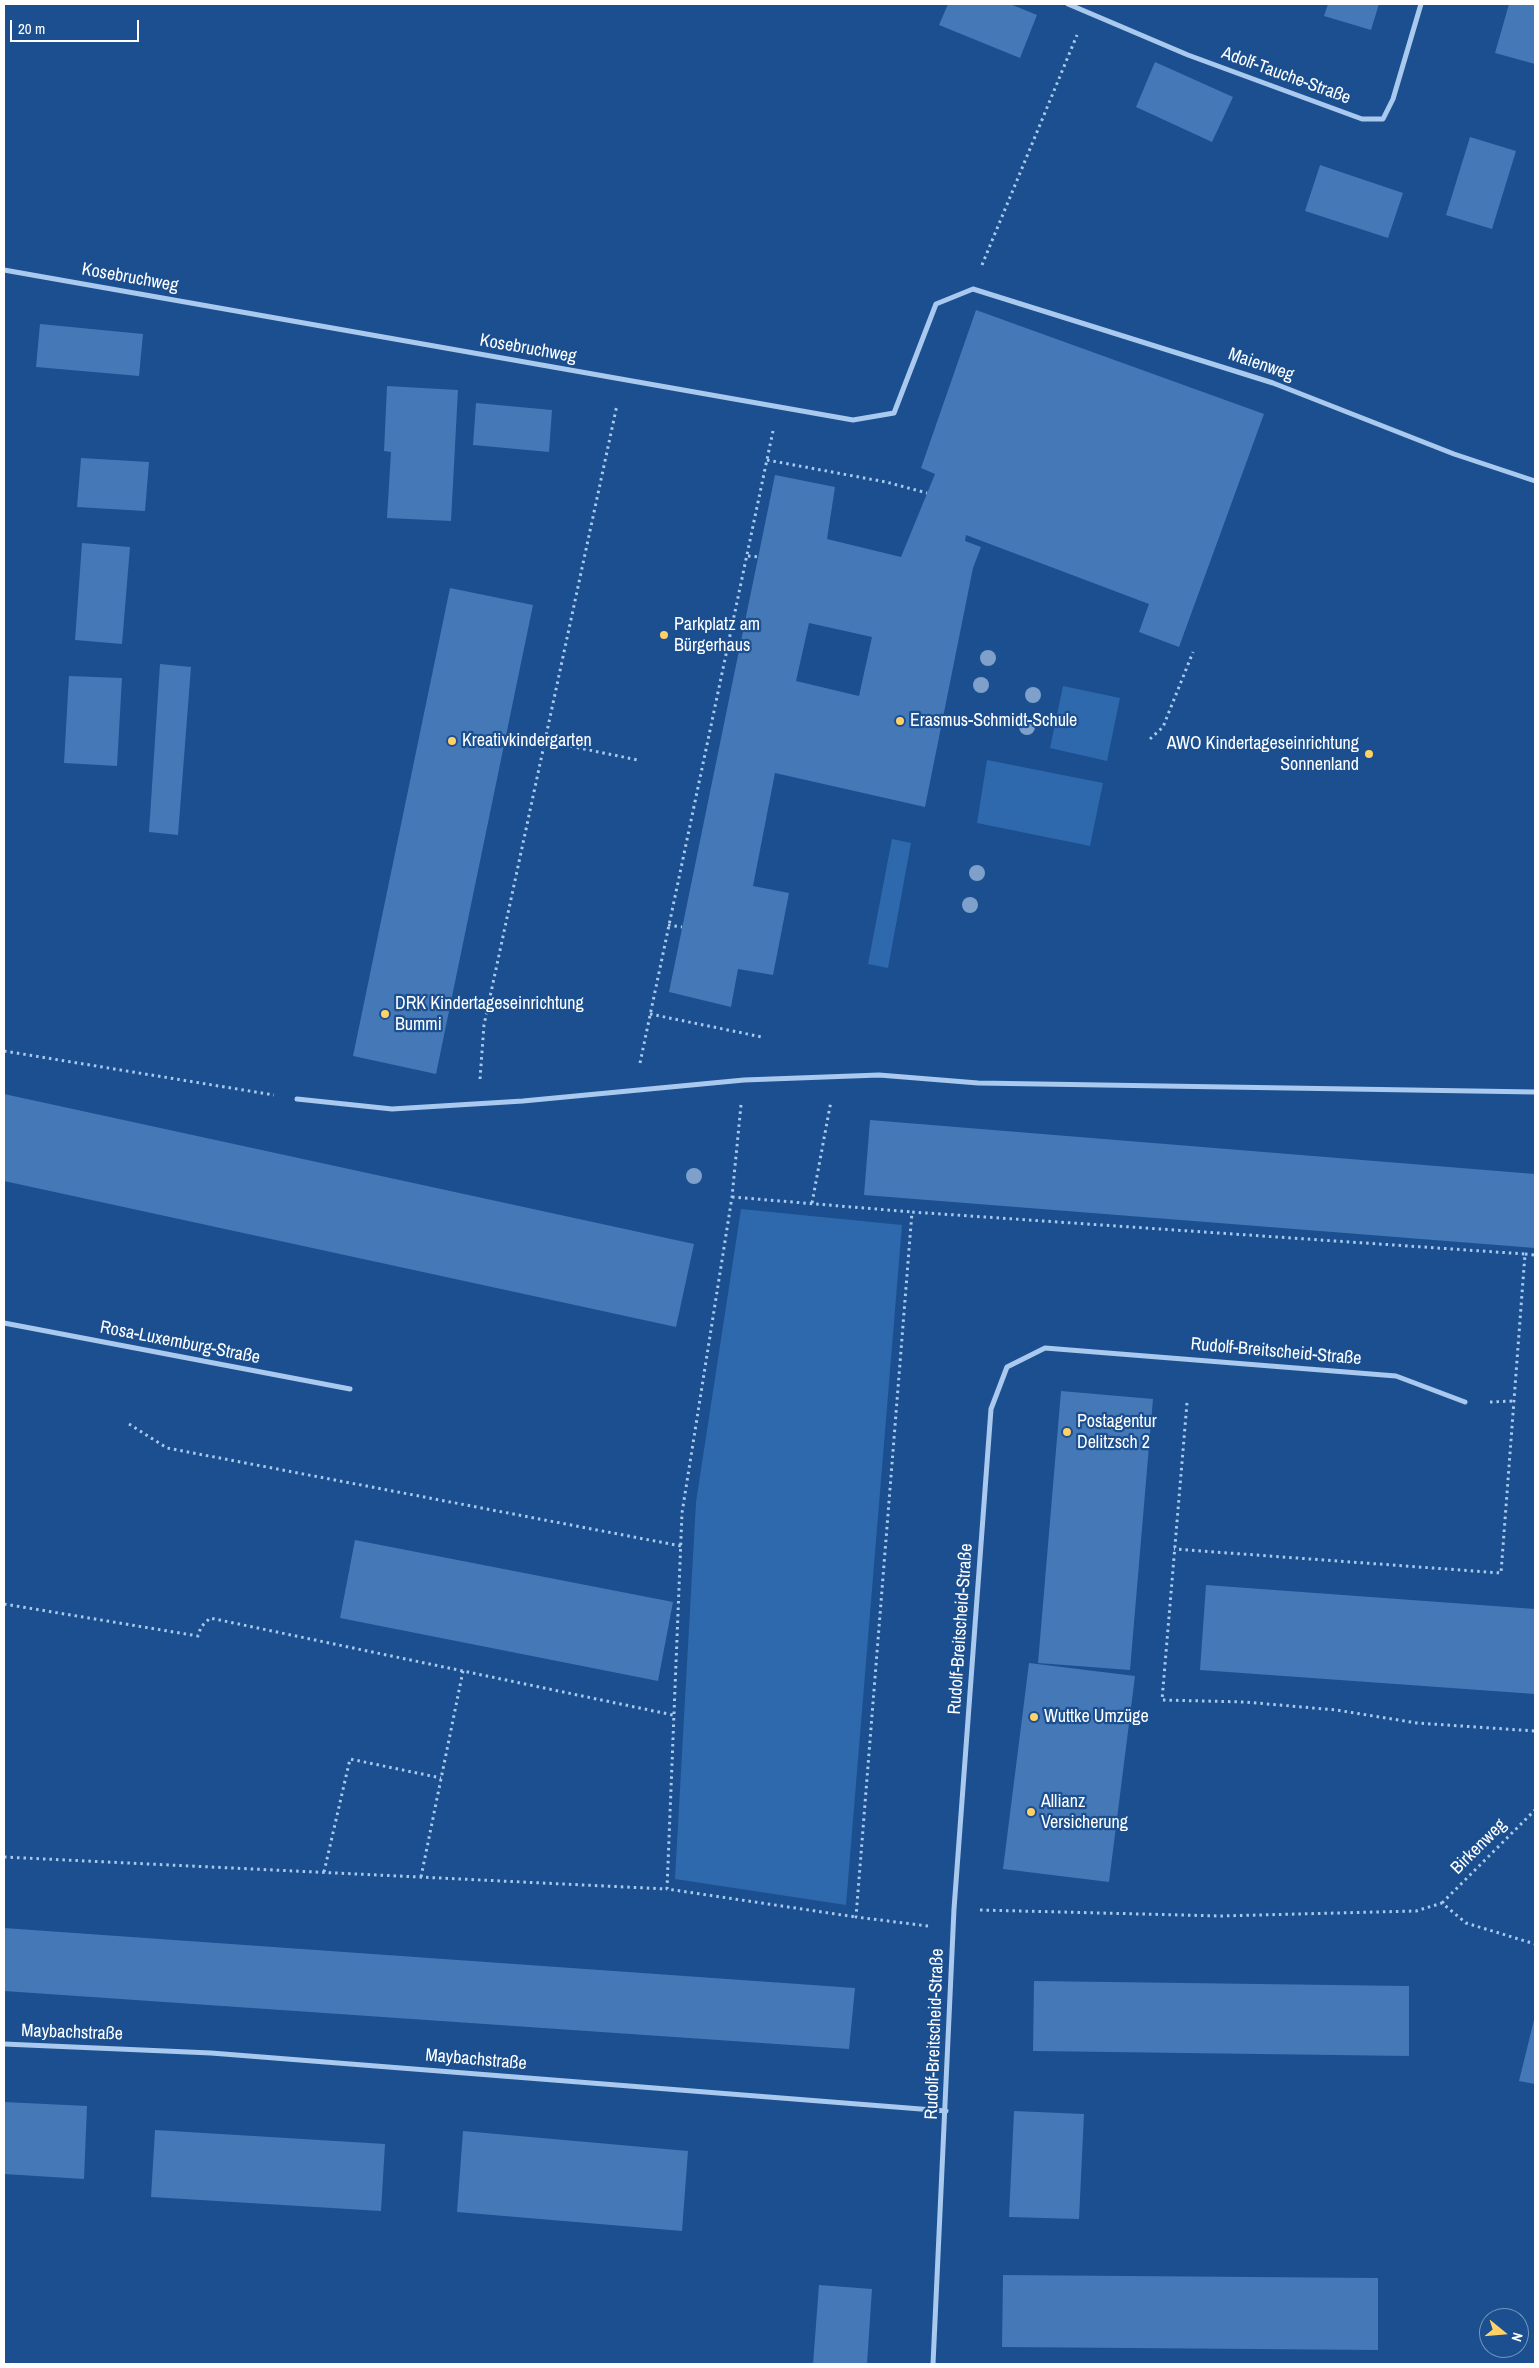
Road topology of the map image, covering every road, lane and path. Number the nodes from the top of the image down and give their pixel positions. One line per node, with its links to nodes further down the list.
1 (1068, 4): 3 (street, Adolf-Tauche-Straße)
2 (1421, 4): 3 (street, Adolf-Tauche-Straße)
3 (1086, 12): 5 (path)
4 (4, 270): 6 (street, Kosebruchweg)
5 (972, 289): 6 (street, Kosebruchweg); 9 (street, Maienweg)
6 (622, 380): 15 (path)
7 (769, 448): 8 (path)
8 (767, 460): 10 (path); 11 (path)
9 (1535, 481)
10 (928, 493)
11 (748, 556): 12 (path); 17 (path)
12 (759, 557)
13 (1193, 652): 14 (path)
14 (1150, 739)
15 (545, 741): 16 (path); 27 (path)
16 (638, 760)
17 (668, 925): 18 (path); 19 (path)
18 (682, 927)
19 (650, 1014): 20 (path); 22 (path)
20 (762, 1037)
21 (4, 1050): 26 (path)
22 (638, 1068)
23 (836, 1076): 24 (street); 25 (street); 29 (path)
24 (744, 1080): 27 (street); 28 (path)
25 (1535, 1092)
26 (296, 1099): 27 (street)
27 (478, 1102)
28 (732, 1197): 29 (path); 38 (path)
29 (812, 1203): 30 (path)
30 (912, 1212): 31 (path); 52 (path)
31 (1526, 1254): 32 (path); 39 (path)
32 (1535, 1255)
33 (4, 1323): 34 (street, Rosa-Luxemburg-Straße)
34 (350, 1389)
35 (1465, 1402): 51 (street, Rudolf-Breitscheid-Straße)
36 (1187, 1403): 39 (path)
37 (129, 1424): 38 (path)
38 (681, 1546): 42 (path)
39 (1174, 1549): 43 (path)
40 (4, 1604): 41 (path)
41 (462, 1671): 42 (path); 44 (path)
42 (673, 1716): 49 (path)
43 (1535, 1731)
44 (441, 1778): 47 (path); 48 (path)
45 (1535, 1810): 50 (path, Birkenweg)
46 (4, 1857): 47 (path)
47 (324, 1872): 48 (path)
48 (421, 1877): 49 (path)
49 (667, 1889): 52 (path)
50 (1442, 1903): 51 (path); 54 (path)
51 (954, 1909): 53 (street, Rudolf-Breitscheid-Straße)
52 (856, 1916): 53 (path)
53 (953, 1929): 56 (street, Rudolf-Breitscheid-Straße)
54 (1535, 1944)
55 (4, 2044): 56 (street, Maybachstraße)
56 (946, 2111): 57 (street, Rudolf-Breitscheid-Straße)
57 (933, 2364)

